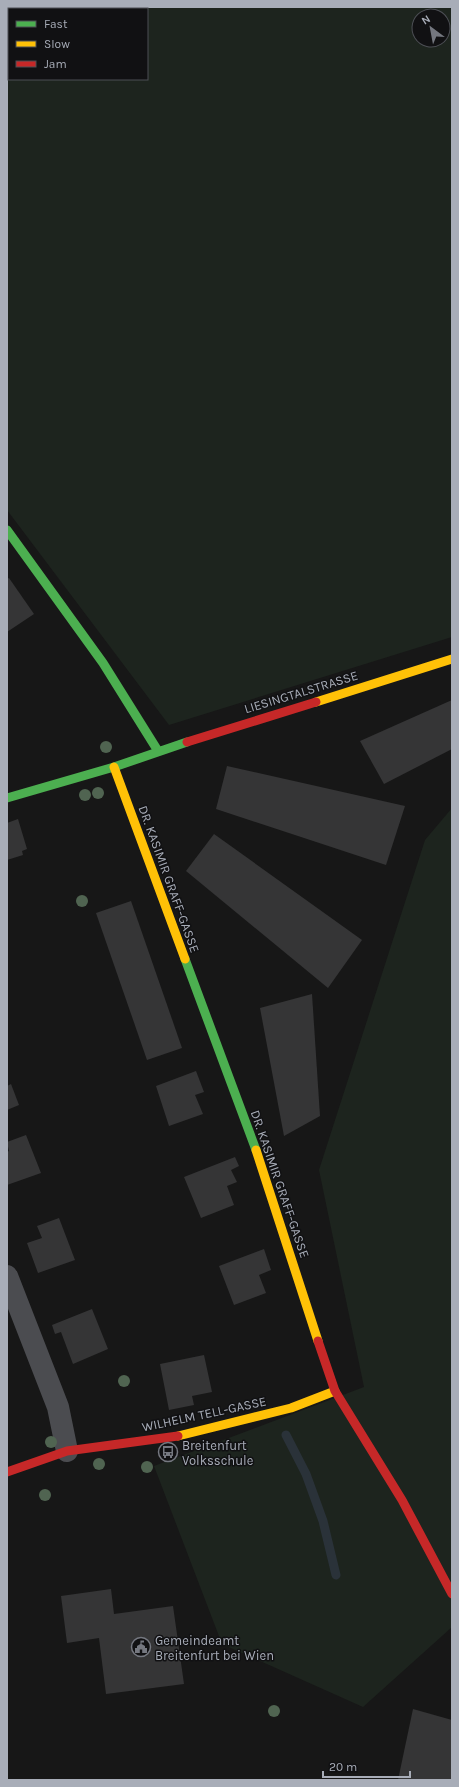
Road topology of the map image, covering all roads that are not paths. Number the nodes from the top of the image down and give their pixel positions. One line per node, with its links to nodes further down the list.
1 (7, 530): 3 (street)
2 (452, 659): 3 (street, LIESINGTALSTRASSE)
3 (158, 751): 4 (street, LIESINGTALSTRASSE)
4 (114, 767): 5 (street, LIESINGTALSTRASSE); 7 (street, DR. KASIMIR GRAFF-GASSE)
5 (7, 798)
6 (7, 1276): 8 (street)
7 (335, 1391): 8 (street, WILHELM TELL-GASSE); 10 (street, DR. KASIMIR GRAFF-GASSE)
8 (67, 1451): 9 (street, WILHELM TELL-GASSE)
9 (7, 1472)
10 (452, 1594)

